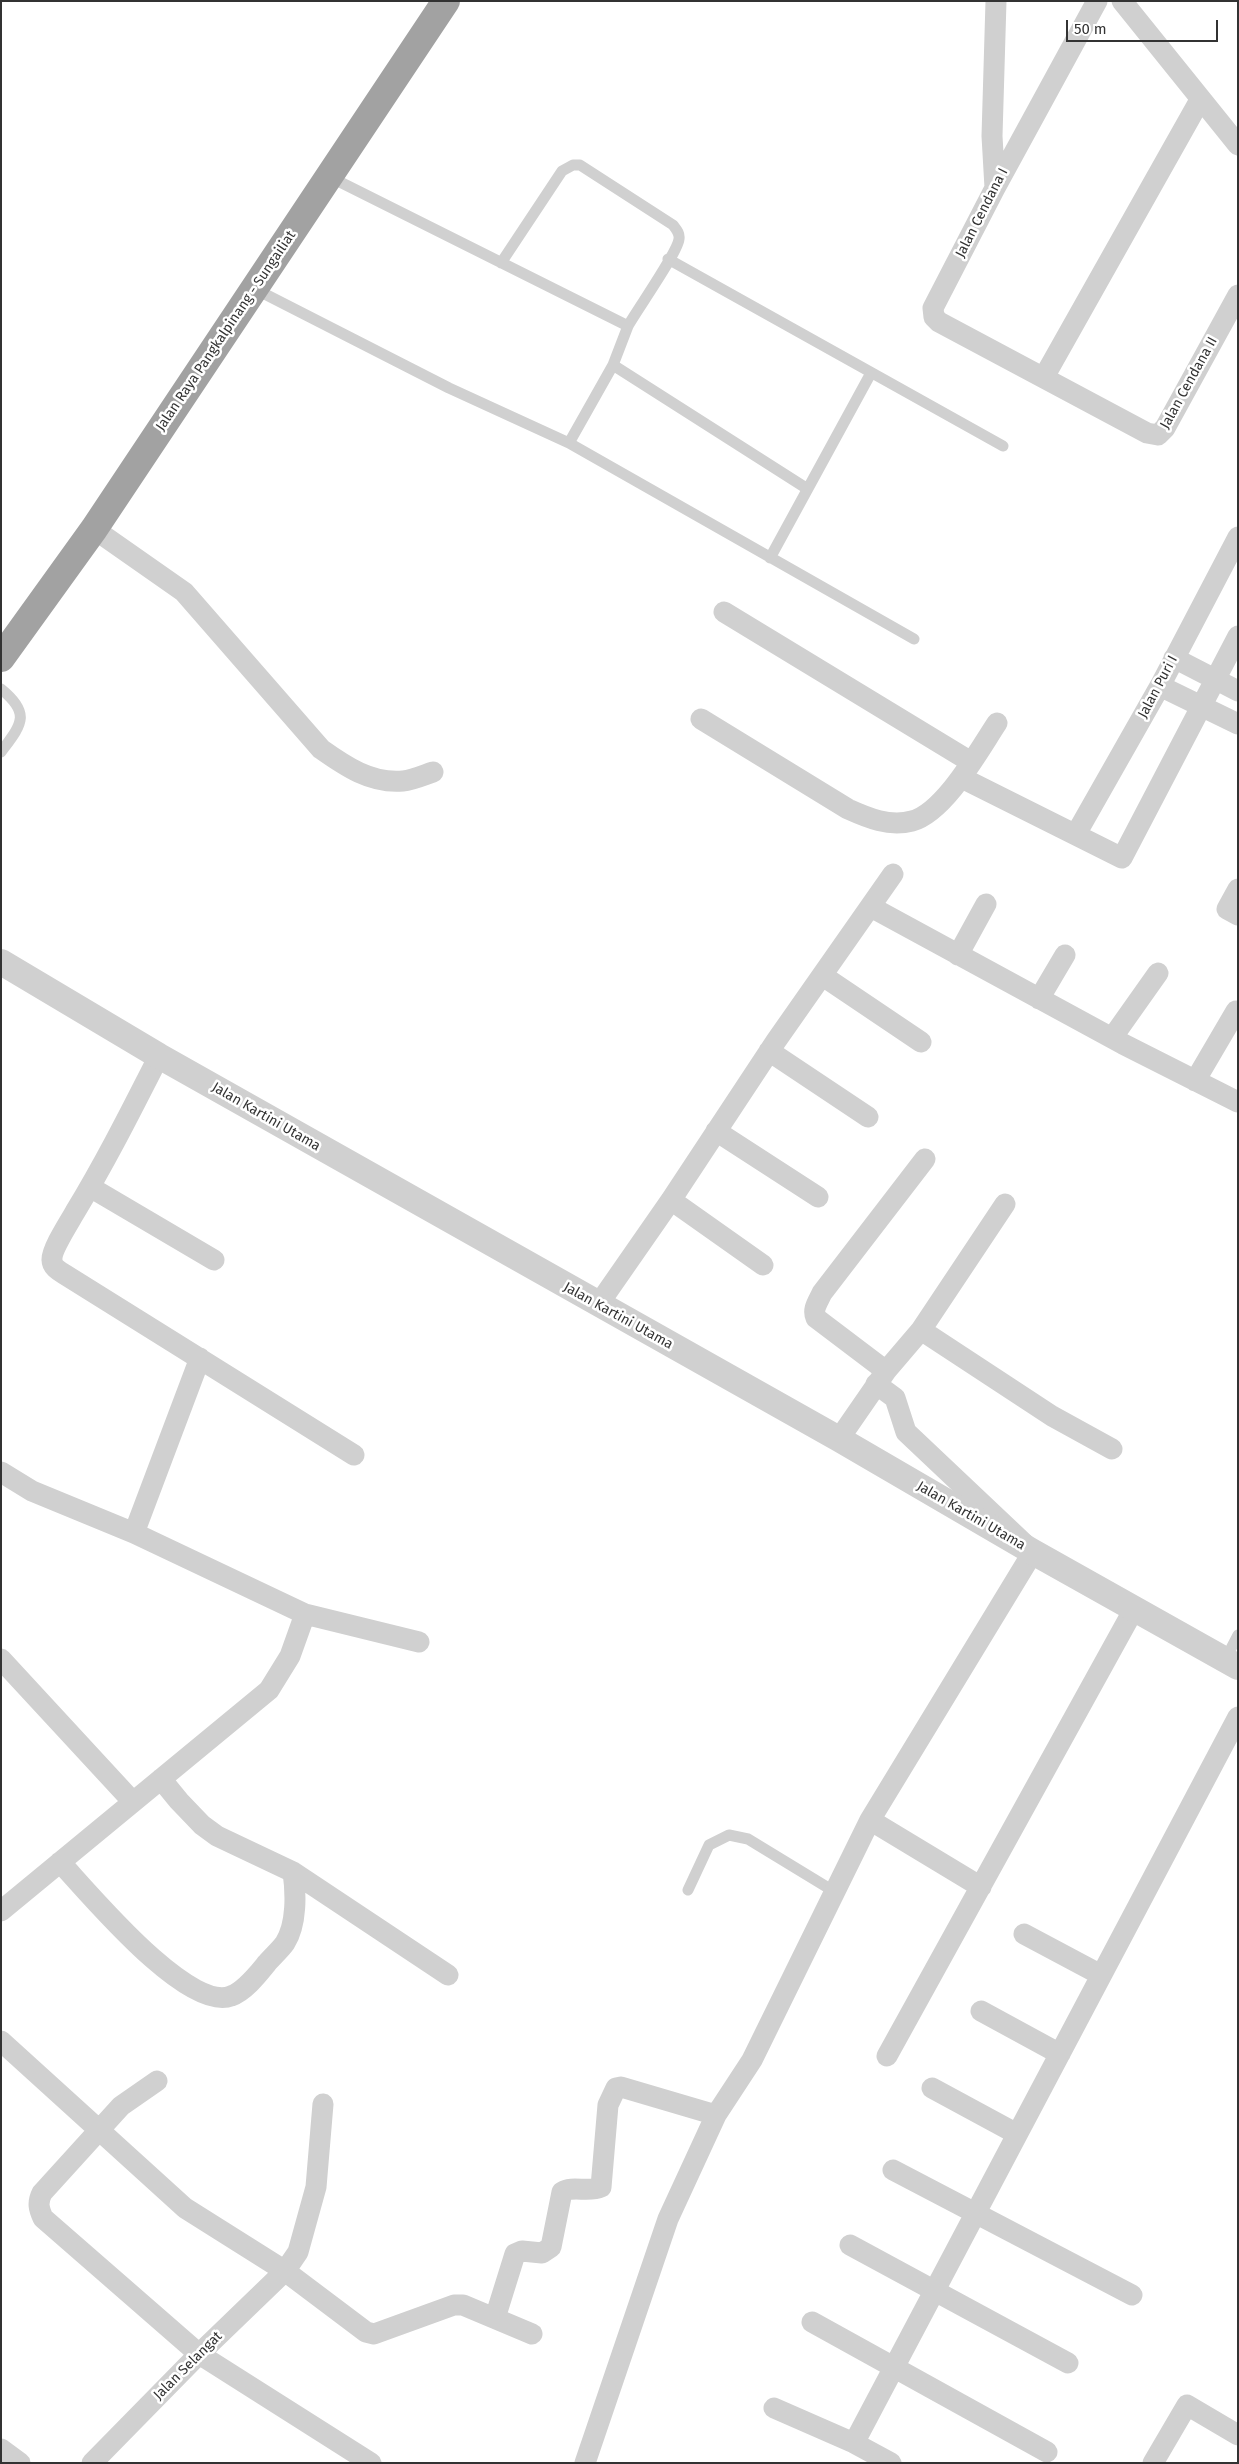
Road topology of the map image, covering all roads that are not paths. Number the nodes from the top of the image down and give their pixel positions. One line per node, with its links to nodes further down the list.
1 (446, 1): 7 (highway, Jalan Raya Pangkalpinang - Sungailiat)
2 (996, 1): 8 (street)
3 (1098, 1): 8 (street, Jalan Cendana I)
4 (1122, 1): 5 (street)
5 (1200, 100): 6 (street); 16 (street)
6 (1238, 145)
7 (328, 176): 10 (lane); 11 (highway, Jalan Raya Pangkalpinang - Sungailiat)
8 (995, 188): 16 (street, Jalan Cendana I)
9 (668, 259): 10 (lane); 13 (lane); 15 (lane)
10 (501, 263): 13 (lane)
11 (255, 289): 17 (lane); 20 (highway, Jalan Raya Pangkalpinang - Sungailiat)
12 (1238, 295): 16 (street, Jalan Cendana II)
13 (628, 326): 14 (lane)
14 (613, 365): 17 (lane); 19 (lane)
15 (871, 373): 18 (lane); 19 (lane)
16 (1044, 377)
17 (569, 443): 22 (lane)
18 (1003, 446)
19 (806, 488): 22 (lane)
20 (94, 529): 26 (highway, Jalan Raya Pangkalpinang - Sungailiat); 38 (street)
21 (1238, 537): 27 (street, Jalan Puri I)
22 (770, 558): 25 (lane)
23 (724, 612): 37 (street)
24 (1238, 636): 28 (street)
25 (914, 639)
26 (1, 658)
27 (1174, 658): 28 (street); 29 (street, Jalan Puri I)
28 (1215, 679): 31 (street); 32 (street)
29 (1160, 686): 32 (street); 39 (street, Jalan Puri I)
30 (1, 689): 36 (lane)
31 (1238, 691)
32 (1201, 705): 35 (street); 39 (street)
33 (702, 719): 37 (street)
34 (997, 723): 37 (street)
35 (1238, 724)
36 (1, 752)
37 (967, 770): 39 (street)
38 (433, 772)
39 (1076, 834)
40 (893, 874): 43 (street)
41 (1238, 889): 44 (street)
42 (986, 904): 45 (street)
43 (870, 907): 45 (street); 49 (street)
44 (1238, 915)
45 (958, 955): 50 (street)
46 (1065, 955): 50 (street)
47 (1, 962): 55 (street, Jalan Kartini Utama)
48 (1158, 973): 52 (street)
49 (823, 976): 53 (street); 54 (street)
50 (1039, 999): 52 (street)
51 (1236, 1011): 56 (street)
52 (1112, 1038): 56 (street)
53 (921, 1042)
54 (769, 1051): 58 (street); 59 (street)
55 (159, 1056): 61 (street); 67 (street, Jalan Kartini Utama)
56 (1195, 1081): 57 (street)
57 (1238, 1102)
58 (868, 1117)
59 (716, 1131): 62 (street); 63 (street)
60 (925, 1159): 70 (street)
61 (90, 1187): 65 (street); 69 (street)
62 (818, 1198)
63 (671, 1200): 66 (street); 67 (street)
64 (1005, 1204): 68 (street)
65 (214, 1260)
66 (763, 1265)
67 (598, 1305): 71 (street, Jalan Kartini Utama)
68 (921, 1330): 70 (street); 72 (street)
69 (200, 1358): 73 (street); 75 (street)
70 (881, 1377): 71 (street); 76 (street)
71 (839, 1439): 76 (street, Jalan Kartini Utama)
72 (1112, 1449)
73 (354, 1455)
74 (1, 1472): 75 (street)
75 (134, 1533): 78 (street)
76 (1034, 1552): 77 (street, Jalan Kartini Utama); 86 (street)
77 (1134, 1609): 82 (street, Jalan Kartini Utama); 89 (street)
78 (305, 1614): 80 (street); 84 (street)
79 (1238, 1635): 82 (lane)
80 (419, 1642)
81 (1, 1659): 85 (street)
82 (1231, 1664)
83 (1238, 1717): 95 (street)
84 (161, 1779): 85 (street); 88 (street)
85 (134, 1802): 87 (street)
86 (870, 1820): 89 (street); 91 (street)
87 (60, 1862): 88 (street); 92 (street)
88 (292, 1872): 94 (street)
89 (981, 1887): 99 (street)
90 (688, 1890): 91 (lane)
91 (834, 1892): 103 (street)
92 (1, 1910)
93 (1024, 1934): 95 (street)
94 (448, 1975)
95 (1101, 1975): 98 (street)
96 (981, 2010): 98 (street)
97 (1, 2041): 104 (street)
98 (1060, 2054): 105 (street)
99 (887, 2056)
100 (157, 2081): 104 (street)
101 (932, 2088): 105 (street)
102 (323, 2104): 109 (street, Jalan Selangat)
103 (716, 2115): 112 (street); 126 (street)
104 (99, 2130): 109 (street); 115 (street)
105 (1018, 2134): 107 (street)
106 (892, 2170): 107 (street)
107 (976, 2214): 110 (street); 111 (street)
108 (850, 2246): 110 (street)
109 (285, 2270): 112 (street); 115 (street, Jalan Selangat)
110 (934, 2291): 116 (street); 117 (street)
111 (1132, 2295)
112 (495, 2318): 114 (street)
113 (812, 2322): 117 (street)
114 (532, 2334)
115 (198, 2354): 124 (street, Jalan Selangat); 125 (street)
116 (1068, 2363)
117 (892, 2368): 120 (street); 122 (street)
118 (774, 2408): 120 (street)
119 (1238, 2435): 128 (street)
120 (854, 2443): 127 (street)
121 (1, 2449): 123 (street)
122 (1047, 2452)
123 (20, 2463)
124 (92, 2463)
125 (371, 2463)
126 (585, 2463)
127 (890, 2463)
128 (1153, 2463)

